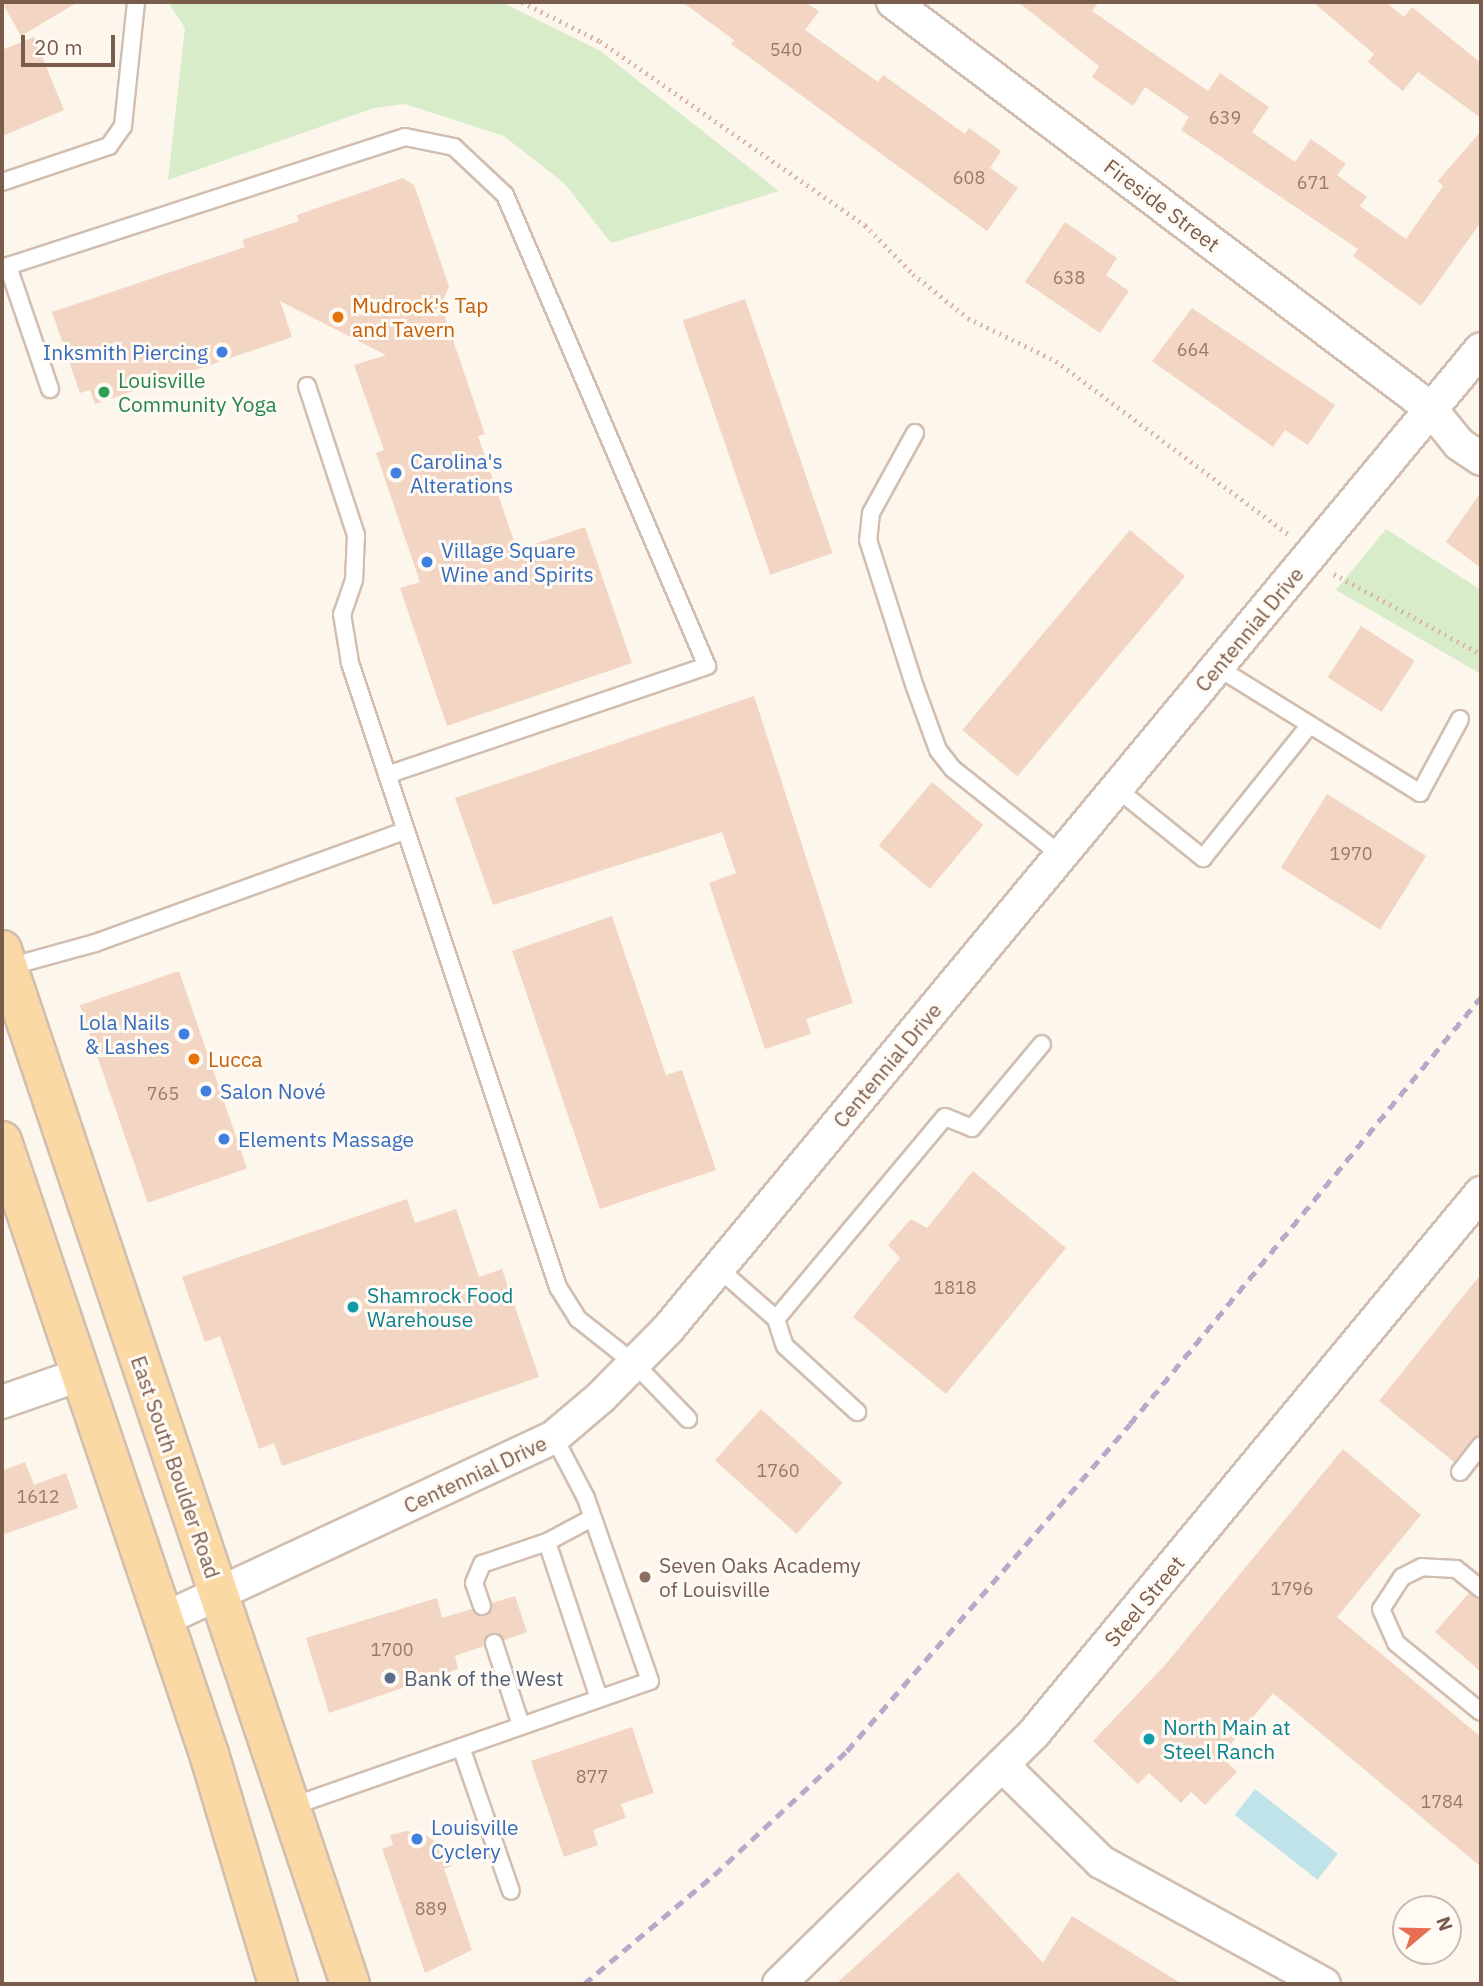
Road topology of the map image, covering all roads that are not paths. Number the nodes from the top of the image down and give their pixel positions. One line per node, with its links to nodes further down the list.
1 (136, 2): 3 (lane)
2 (893, 2): 8 (street, Fireside Street)
3 (2, 182)
4 (5, 267): 7 (lane); 14 (lane)
5 (1481, 349): 8 (street, Centennial Drive)
6 (307, 386): 14 (lane)
7 (50, 389)
8 (1430, 408): 10 (street, Fireside Street); 11 (street, Centennial Drive)
9 (915, 433): 17 (lane)
10 (1481, 459)
11 (1217, 667): 13 (lane); 15 (street, Centennial Drive)
12 (1460, 719): 13 (lane)
13 (1308, 727): 15 (lane)
14 (387, 775): 16 (lane)
15 (1116, 788): 17 (street, Centennial Drive)
16 (404, 831): 18 (lane); 24 (lane)
17 (1061, 855): 22 (street, Centennial Drive)
18 (4, 962): 35 (main road, East South Boulder Road)
19 (1042, 1044): 23 (lane)
20 (2, 1141): 25 (main road)
21 (1481, 1193): 43 (street, Steel Street)
22 (718, 1268): 23 (lane); 24 (street, Centennial Drive)
23 (776, 1318): 27 (lane)
24 (634, 1363): 28 (lane); 29 (street, Centennial Drive)
25 (82, 1374): 26 (street); 37 (main road)
26 (2, 1402)
27 (857, 1412)
28 (688, 1419)
29 (554, 1437): 32 (lane); 35 (street, Centennial Drive)
30 (1481, 1446): 31 (lane)
31 (1460, 1472)
32 (592, 1518): 33 (lane); 39 (lane)
33 (547, 1542): 36 (lane); 39 (lane)
34 (1481, 1589): 40 (lane)
35 (218, 1592): 37 (street, Centennial Drive); 44 (main road, East South Boulder Road)
36 (481, 1606)
37 (164, 1619): 46 (main road)
38 (494, 1643): 41 (lane)
39 (599, 1698): 41 (lane)
40 (1481, 1712)
41 (521, 1726): 42 (lane)
42 (461, 1747): 44 (lane); 45 (lane)
43 (1002, 1765): 48 (street, Steel Street); 49 (street)
44 (290, 1807): 47 (main road, East South Boulder Road)
45 (511, 1891)
46 (278, 1984)
47 (350, 1984)
48 (779, 1984)
49 (1324, 1984)

